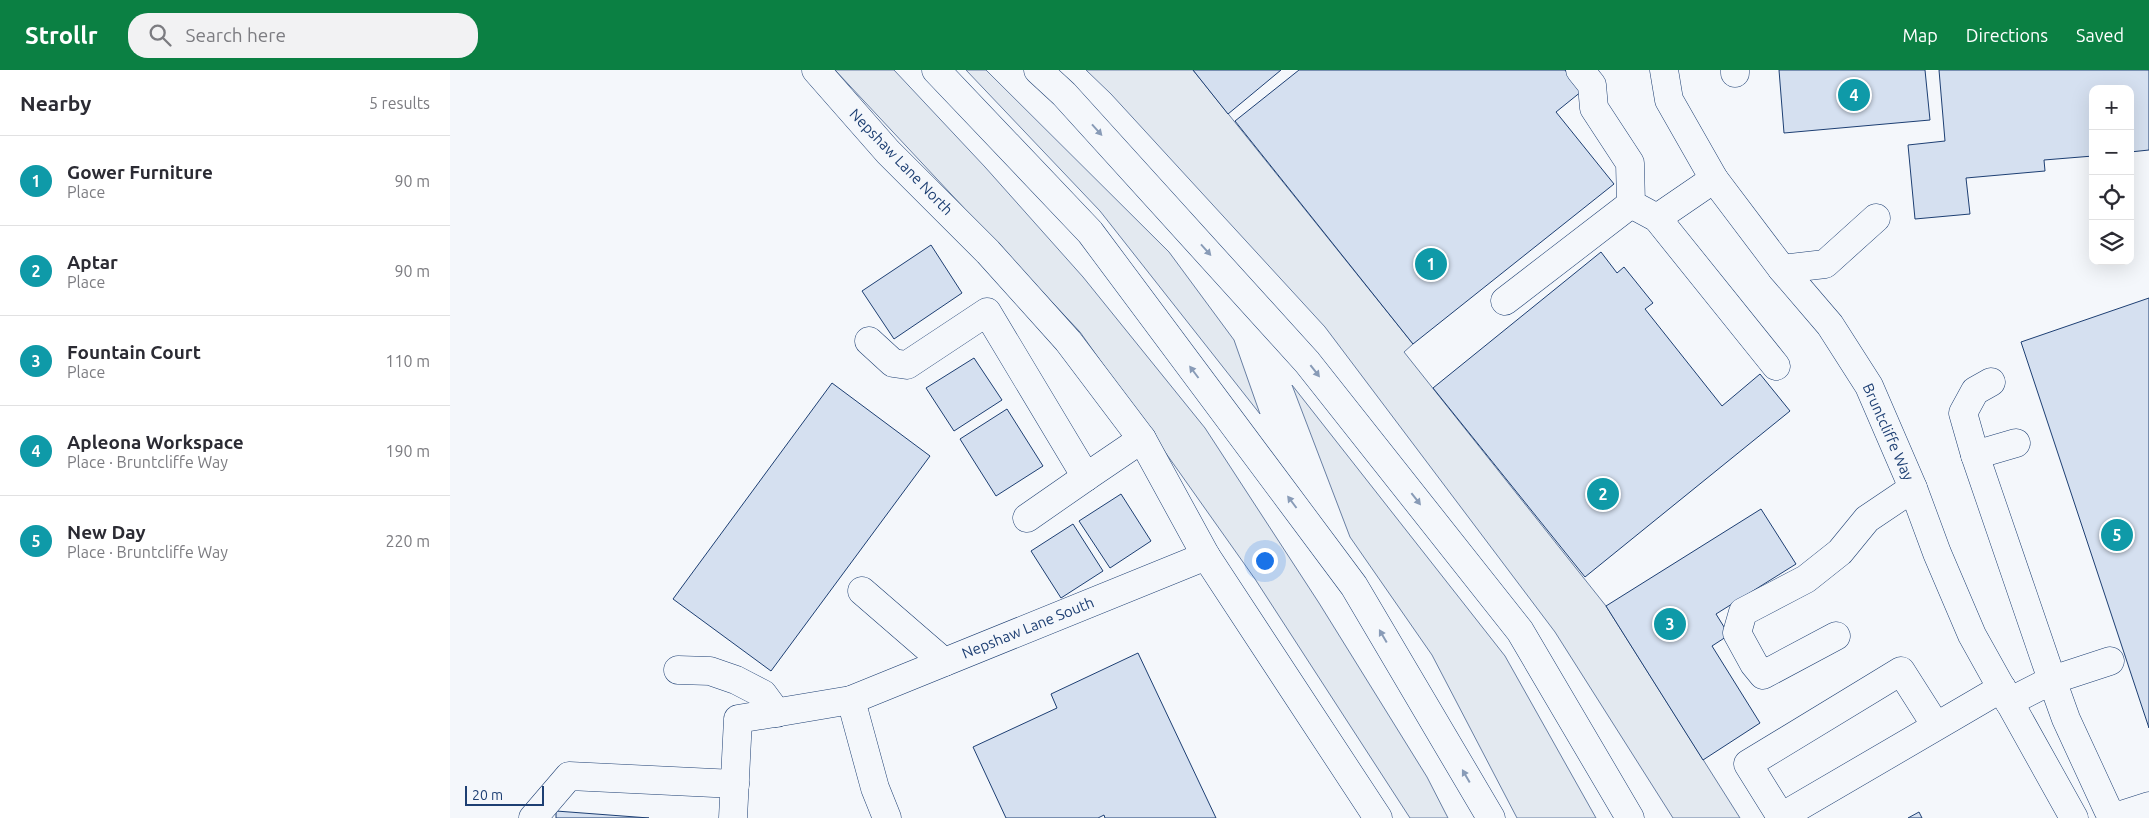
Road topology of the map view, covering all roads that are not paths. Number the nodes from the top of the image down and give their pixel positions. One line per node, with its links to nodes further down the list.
1 (816, 70): 11 (main road, Nepshaw Lane North)
2 (936, 70): 42 (main road, one-way to 2)
3 (1038, 70): 43 (main road, one-way to 43)
4 (1580, 70): 7 (main road)
5 (1664, 70): 6 (main road, Bruntcliffe Way)
6 (1714, 179): 8 (main road); 10 (main road, Bruntcliffe Way)
7 (1631, 204): 8 (main road); 12 (main road)
8 (1658, 218): 15 (main road)
9 (1876, 218): 10 (main road)
10 (1782, 269): 21 (main road, Bruntcliffe Way)
11 (1021, 289): 13 (main road); 17 (main road)
12 (1505, 301)
13 (987, 312): 14 (main road); 20 (main road)
14 (869, 340)
15 (1776, 366)
16 (1991, 382): 19 (main road)
17 (1142, 439): 20 (main road); 23 (main road)
18 (2016, 443): 19 (main road)
19 (1975, 455): 29 (main road)
20 (1086, 477): 22 (main road)
21 (1913, 488): 25 (main road); 30 (main road, Bruntcliffe Way)
22 (1027, 518)
23 (1206, 556): 27 (main road, Nepshaw Lane South); 41 (main road)
24 (862, 592): 27 (main road)
25 (1836, 636)
26 (2110, 661): 29 (main road)
27 (944, 662): 31 (main road, Nepshaw Lane South)
28 (678, 670): 32 (main road)
29 (2052, 680): 30 (main road); 36 (main road)
30 (2006, 695): 33 (main road); 44 (main road, Bruntcliffe Way)
31 (851, 700): 32 (main road, Nepshaw Lane South); 35 (main road)
32 (777, 713): 34 (main road, Nepshaw Lane South)
33 (1936, 726): 33 (main road)
34 (735, 784): 37 (main road); 38 (main road)
35 (875, 788): 39 (main road); 40 (main road)
36 (2149, 806)
37 (534, 818)
38 (733, 818)
39 (872, 818)
40 (887, 818)
41 (1378, 818)
42 (1491, 818)
43 (1630, 818)
44 (2074, 818)

